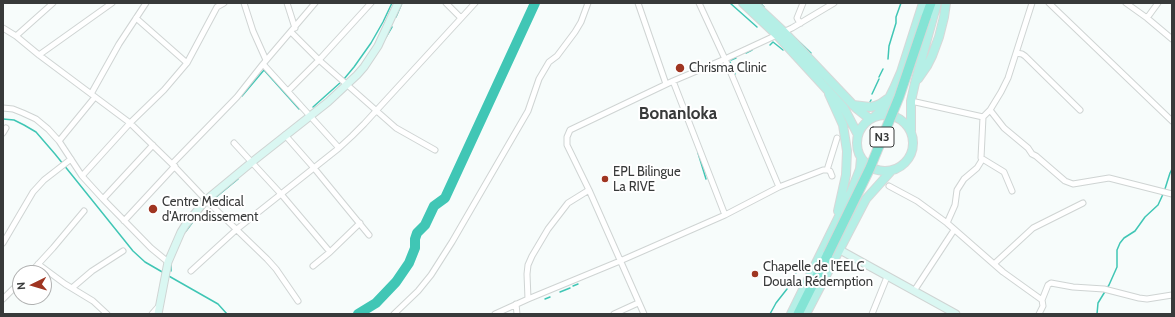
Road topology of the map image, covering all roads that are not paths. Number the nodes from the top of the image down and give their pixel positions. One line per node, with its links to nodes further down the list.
1 (53, 3): 35 (street)
2 (112, 3): 38 (street)
3 (146, 3): 28 (street)
4 (224, 3): 27 (street)
5 (244, 3): 41 (street)
6 (287, 3): 33 (street)
7 (315, 3): 33 (street)
8 (398, 3): 46 (main road)
9 (446, 3): 29 (street)
10 (474, 3): 29 (street)
11 (588, 3): 126 (street)
12 (638, 3): 45 (street)
13 (698, 3): 39 (street)
14 (743, 3): 34 (main road)
15 (753, 3): 34 (main road)
16 (803, 3): 31 (street)
17 (834, 3): 31 (street)
18 (923, 3): 49 (main road)
19 (931, 3): 132 (highway, N3, bridge)
20 (937, 3): 44 (main road)
21 (946, 3): 44 (main road)
22 (1032, 3): 37 (street)
23 (1049, 3): 60 (street)
24 (1126, 3): 30 (street)
25 (1158, 3): 30 (street)
26 (368, 4): 40 (street)
27 (215, 5): 42 (street)
28 (136, 18): 42 (street); 50 (street)
29 (461, 18): 56 (street)
30 (1147, 18): 36 (street)
31 (801, 24): 34 (street)
32 (3, 28): 35 (street)
33 (293, 30): 40 (street); 41 (street)
34 (780, 33): 39 (street); 47 (main road); 52 (main road)
35 (16, 36): 38 (street)
36 (1172, 39)
37 (1016, 53): 54 (street); 55 (street)
38 (39, 55): 50 (street)
39 (725, 59): 43 (street); 84 (street)
40 (319, 60): 46 (street); 48 (street)
41 (265, 62): 48 (street); 77 (street)
42 (187, 63): 61 (street)
43 (672, 81): 45 (street); 93 (street)
44 (915, 82): 51 (main road)
45 (666, 84): 85 (street)
46 (346, 85): 56 (street); 57 (main road)
47 (827, 88): 66 (main road); 97 (main road)
48 (288, 91): 57 (street)
49 (891, 94): 52 (main road); 59 (main road)
50 (93, 95): 61 (street); 68 (street)
51 (911, 101): 58 (street); 64 (main road)
52 (853, 105): 59 (main road)
53 (3, 108): 68 (street)
54 (990, 110): 58 (street); 88 (street)
55 (1080, 110)
56 (376, 111): 71 (street); 72 (street)
57 (310, 116): 65 (main road); 71 (street)
58 (983, 117): 75 (street)
59 (872, 118): 64 (main road); 66 (main road)
60 (1172, 121)
61 (130, 123): 70 (street); 81 (street)
62 (6, 128): 63 (street)
63 (3, 133)
64 (911, 134): 80 (main road)
65 (285, 135): 76 (main road); 78 (street)
66 (858, 135): 73 (main road)
67 (837, 138): 79 (street)
68 (59, 141): 74 (street)
69 (234, 143): 76 (street)
70 (153, 146): 77 (street); 89 (street)
71 (339, 148): 78 (street)
72 (435, 150)
73 (861, 158): 80 (main road); 97 (main road)
74 (71, 159): 81 (street); 101 (street)
75 (982, 160): 86 (street); 96 (street)
76 (252, 162): 87 (street); 90 (main road)
77 (173, 165): 90 (street); 94 (street)
78 (314, 168): 87 (street); 95 (street)
79 (827, 170): 82 (street); 84 (street)
80 (892, 170): 102 (main road)
81 (82, 176): 89 (street)
82 (832, 176)
83 (889, 186): 96 (street)
84 (779, 187): 93 (street)
85 (589, 190): 105 (street); 117 (street)
86 (1012, 191)
87 (281, 194): 98 (street); 104 (street)
88 (1171, 194)
89 (103, 199): 94 (street)
90 (206, 200): 98 (street); 107 (main road)
91 (1083, 203): 108 (street)
92 (84, 211): 106 (street)
93 (725, 215): 105 (street)
94 (124, 221): 107 (street)
95 (360, 223): 100 (street); 104 (street)
96 (947, 223): 99 (street)
97 (834, 227): 131 (main road)
98 (237, 229): 110 (street); 119 (street)
99 (954, 230): 108 (street); 114 (street)
100 (370, 235)
101 (3, 243)
102 (840, 250): 111 (main road); 133 (main road)
103 (123, 251): 112 (street)
104 (330, 252): 109 (street)
105 (620, 261): 117 (street); 120 (street)
106 (38, 264): 112 (street)
107 (167, 264): 122 (main road)
108 (994, 264): 118 (street)
109 (313, 266)
110 (191, 271)
111 (887, 277): 114 (main road); 134 (street)
112 (72, 288): 123 (street)
113 (12, 290): 116 (street)
114 (914, 291): 135 (main road)
115 (1172, 295): 118 (street)
116 (3, 299)
117 (528, 299): 121 (street)
118 (1042, 300): 136 (street)
119 (298, 301)
120 (638, 303): 129 (street); 130 (street)
121 (516, 304): 127 (street); 128 (street)
122 (160, 305): 124 (street); 125 (main road)
123 (107, 314)
124 (152, 314)
125 (158, 314)
126 (394, 314)
127 (495, 314)
128 (517, 314)
129 (614, 314)
130 (644, 314)
131 (791, 314)
132 (798, 314)
133 (806, 314)
134 (872, 314)
135 (956, 314)
136 (1039, 314)

